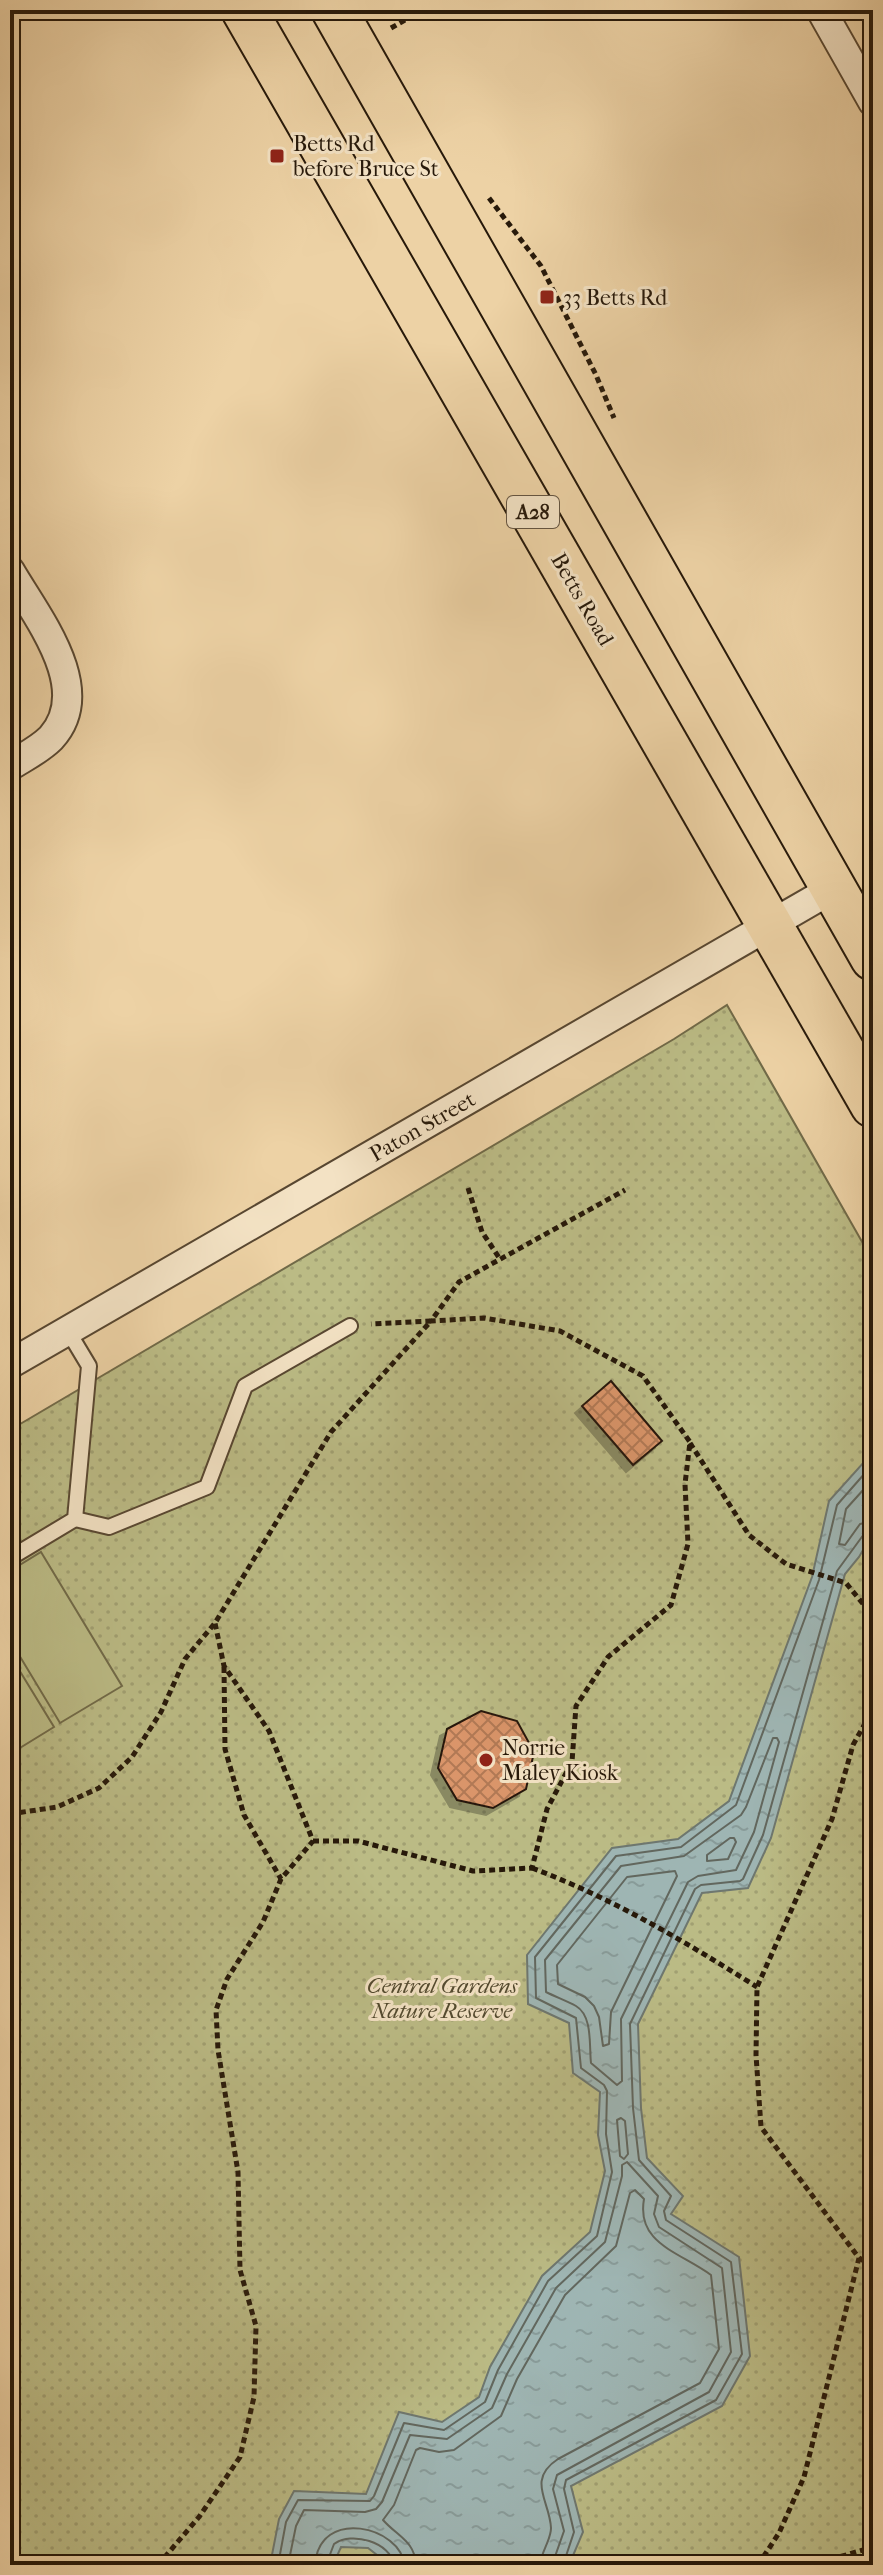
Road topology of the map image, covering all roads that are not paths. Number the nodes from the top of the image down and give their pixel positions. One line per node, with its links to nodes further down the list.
1 (244, 10): 8 (highway, Betts Road / A28)
2 (334, 10): 7 (highway)
3 (821, 10): 4 (street)
4 (873, 102)
5 (10, 571): 6 (street)
6 (10, 766)
7 (834, 888): 8 (street, Paton Street); 9 (highway)
8 (771, 924): 10 (highway, Betts Road / A28); 12 (street, Paton Street)
9 (873, 958)
10 (873, 1105)
11 (350, 1326): 14 (lane)
12 (68, 1331): 13 (street, Paton Street); 14 (lane)
13 (10, 1364)
14 (75, 1519): 15 (lane)
15 (10, 1558)

